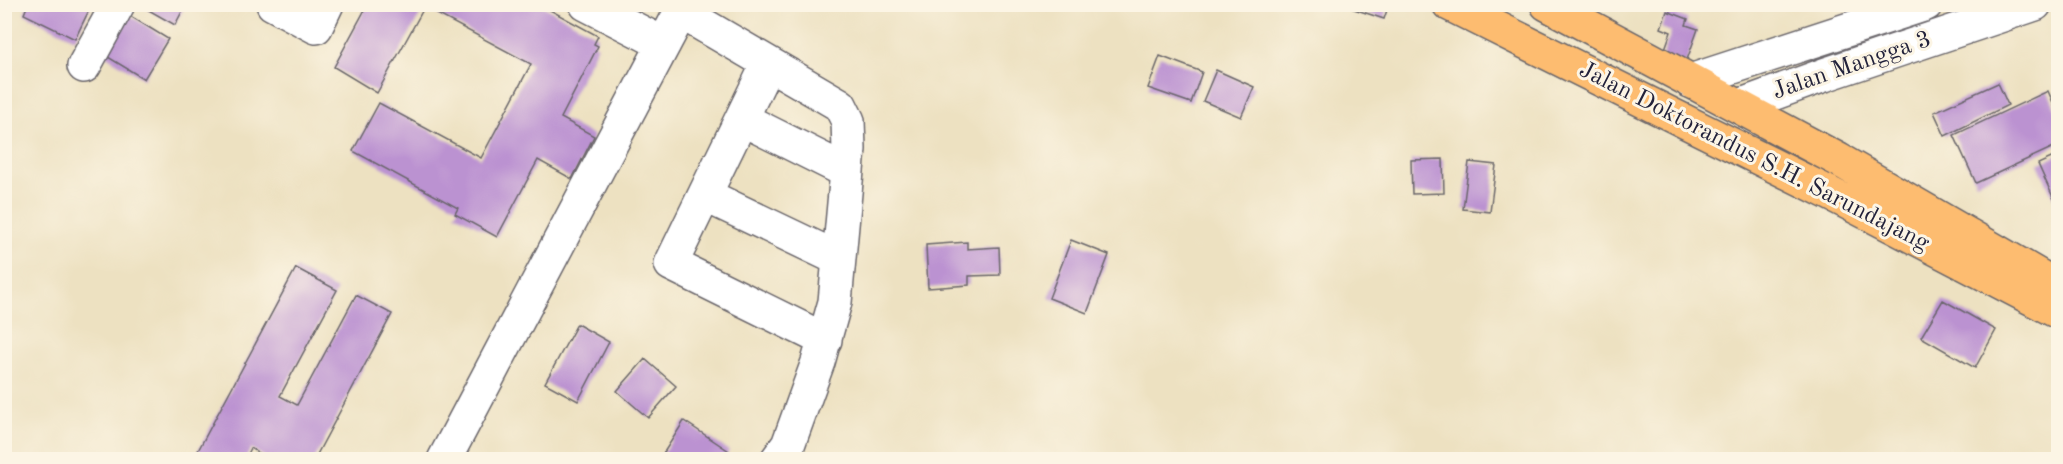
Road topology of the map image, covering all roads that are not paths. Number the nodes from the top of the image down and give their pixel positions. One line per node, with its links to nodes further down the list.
1 (118, 4): 13 (street)
2 (273, 4): 3 (street)
3 (327, 4)
4 (585, 4): 11 (street)
5 (1449, 4): 10 (highway, Jalan Doktorandus S.H. Sarundajang)
6 (1547, 4): 14 (highway)
7 (1926, 4): 14 (street, Jalan Mangga 3)
8 (2035, 4): 15 (street, Jalan Mangga 3)
9 (683, 8): 11 (street); 12 (street)
10 (1487, 13): 21 (highway, Jalan Doktorandus S.H. Sarundajang)
11 (664, 44): 23 (street)
12 (768, 64): 16 (street); 17 (street)
13 (84, 66)
14 (1690, 81): 15 (highway)
15 (1738, 106): 20 (highway)
16 (742, 119): 17 (street); 18 (street)
17 (846, 171): 19 (street)
18 (705, 195): 19 (street); 22 (street)
19 (839, 259): 22 (street)
20 (2058, 287)
21 (2058, 312)
22 (825, 340): 24 (street)
23 (444, 459)
24 (777, 459)

